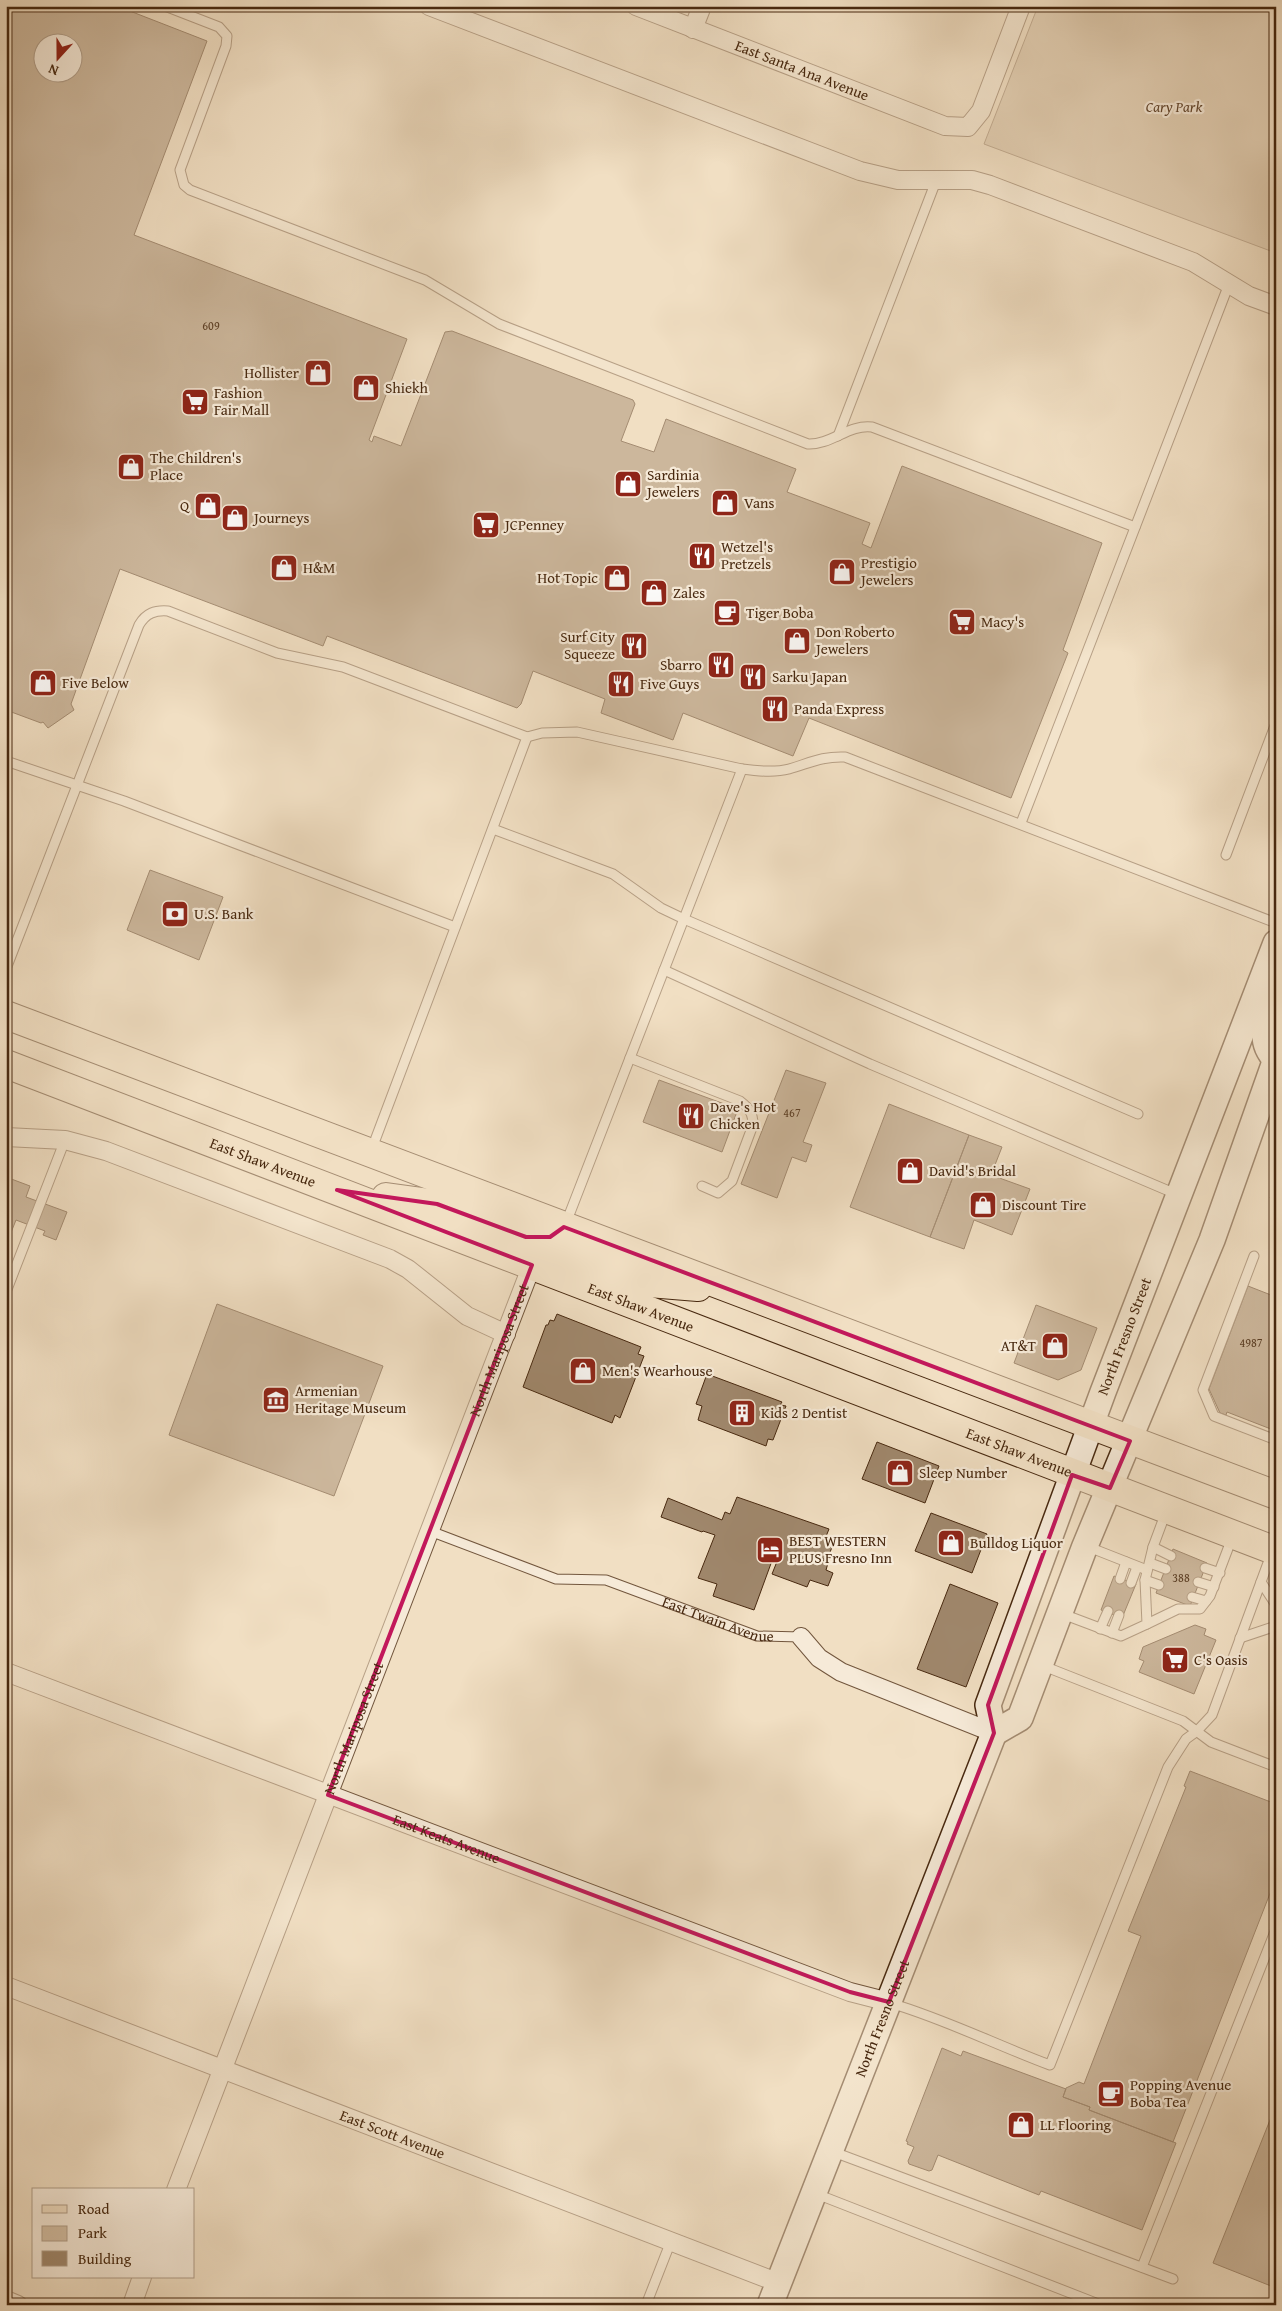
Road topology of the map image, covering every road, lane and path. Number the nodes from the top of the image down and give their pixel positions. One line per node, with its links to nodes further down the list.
1 (165, 6): 10 (lane)
2 (429, 6): 7 (street)
3 (636, 6): 6 (street, East Santa Ana Avenue)
4 (702, 6): 6 (street)
5 (1021, 6): 6 (street, East Santa Ana Avenue)
6 (693, 29)
7 (936, 181): 8 (street); 10 (lane)
8 (1229, 284): 9 (street); 11 (lane)
9 (1276, 306)
10 (838, 436): 11 (lane)
11 (1135, 527): 17 (lane)
12 (1276, 723): 19 (lane)
13 (527, 737): 15 (lane); 16 (lane); 18 (lane)
14 (6, 760): 16 (lane)
15 (742, 769): 17 (lane); 20 (lane)
16 (77, 784): 22 (lane); 24 (lane)
17 (1020, 823): 21 (lane)
18 (492, 828): 20 (lane); 22 (lane)
19 (1226, 855)
20 (684, 919): 25 (lane); 31 (lane)
21 (1276, 923)
22 (455, 927): 34 (lane)
23 (1276, 943): 37 (main road, North Fresno Street)
24 (6, 969)
25 (664, 970): 28 (lane); 37 (lane)
26 (1276, 997): 29 (main road)
27 (6, 1015): 34 (main road)
28 (630, 1058): 35 (lane); 38 (lane)
29 (1276, 1059): 45 (main road)
30 (6, 1064): 36 (main road, East Shaw Avenue)
31 (1138, 1114)
32 (6, 1137): 33 (street)
33 (65, 1140): 42 (lane); 43 (street)
34 (370, 1154): 38 (main road)
35 (702, 1186)
36 (337, 1190): 38 (main road); 40 (main road, East Shaw Avenue)
37 (1179, 1195): 44 (main road, North Fresno Street)
38 (564, 1227): 41 (main road)
39 (1254, 1256): 46 (lane)
40 (532, 1265): 41 (main road); 43 (street, North Mariposa Street); 47 (main road, East Shaw Avenue)
41 (730, 1289): 44 (main road)
42 (6, 1292)
43 (506, 1334): 51 (street, North Mariposa Street)
44 (1092, 1425): 45 (main road); 47 (main road, North Fresno Street)
45 (1130, 1440): 48 (main road); 49 (main road)
46 (1276, 1440)
47 (1072, 1475): 48 (main road, East Shaw Avenue); 85 (main road, North Fresno Street)
48 (1110, 1488): 50 (main road, East Shaw Avenue); 53 (main road)
49 (1276, 1496)
50 (1167, 1510): 52 (main road, East Shaw Avenue); 54 (lane)
51 (430, 1531): 80 (lane, East Twain Avenue); 87 (street, North Mariposa Street)
52 (1234, 1535): 55 (main road, East Shaw Avenue); 62 (lane)
53 (1085, 1546): 57 (lane); 74 (main road)
54 (1153, 1547): 56 (lane); 58 (lane)
55 (1274, 1550): 66 (lane)
56 (1171, 1556)
57 (1126, 1562): 59 (lane); 63 (lane)
58 (1149, 1566): 59 (lane); 61 (lane); 64 (lane)
59 (1137, 1567): 67 (lane)
60 (1205, 1568): 62 (lane)
61 (1166, 1569)
62 (1220, 1572): 69 (lane)
63 (1120, 1579)
64 (1145, 1580): 68 (lane); 76 (lane)
65 (1198, 1582): 69 (lane)
66 (1261, 1582): 72 (lane); 81 (lane)
67 (1131, 1583)
68 (1159, 1585)
69 (1214, 1587): 71 (lane)
70 (1192, 1597): 71 (lane)
71 (1206, 1601): 76 (lane)
72 (1276, 1605)
73 (1108, 1611): 78 (lane)
74 (1060, 1613): 78 (lane); 82 (main road)
75 (1118, 1615): 79 (lane)
76 (1147, 1624): 79 (lane)
77 (1276, 1626): 81 (lane)
78 (1100, 1629): 79 (lane)
79 (1112, 1633)
80 (801, 1637): 85 (street, East Twain Avenue)
81 (1240, 1638): 84 (lane)
82 (1040, 1664): 84 (lane); 85 (main road)
83 (6, 1672): 87 (street, East Keats Avenue)
84 (1197, 1731): 86 (lane); 90 (lane)
85 (994, 1733): 90 (main road, North Fresno Street)
86 (1276, 1767)
87 (328, 1795): 90 (street, East Keats Avenue); 91 (street, North Mariposa Street)
88 (1276, 1929): 96 (lane)
89 (6, 1986): 91 (street, East Scott Avenue)
90 (889, 2002): 92 (main road, North Fresno Street)
91 (222, 2069): 93 (street, North Mariposa Street); 95 (street, East Scott Avenue)
92 (830, 2150): 94 (main road, North Fresno Street); 96 (lane)
93 (177, 2188)
94 (814, 2193): 99 (main road, North Fresno Street); 104 (lane)
95 (671, 2241): 99 (street, East Scott Avenue); 103 (lane)
96 (1142, 2268): 98 (lane)
97 (142, 2278): 102 (street)
98 (1173, 2280)
99 (774, 2294)
100 (6, 2300): 101 (street)
101 (18, 2305)
102 (132, 2305)
103 (646, 2305)
104 (1101, 2305)

